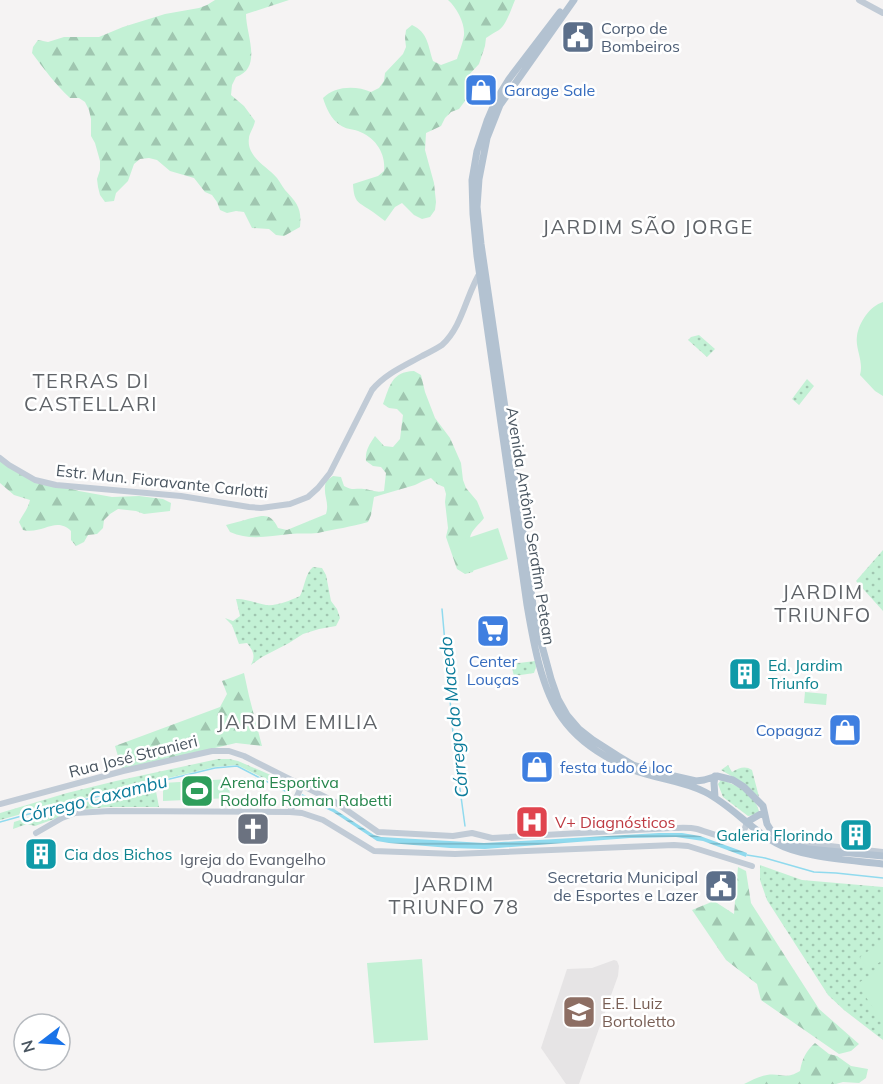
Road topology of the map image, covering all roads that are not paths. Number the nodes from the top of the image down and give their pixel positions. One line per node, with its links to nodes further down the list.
1 (569, 0): 5 (main road, Avenida Antônio Serafim Petean)
2 (574, 0): 5 (main road, Avenida Antônio Serafim Petean)
3 (860, 0): 4 (street)
4 (883, 13)
5 (482, 270): 6 (main road, Avenida Antônio Serafim Petean); 7 (street, Estr. Mun. Fioravante Carlotti); 9 (main road, Avenida Antônio Serafim Petean)
6 (482, 288): 7 (street); 11 (main road, Avenida Antônio Serafim Petean)
7 (470, 292): 8 (street, Estr. Mun. Fioravante Carlotti)
8 (0, 458)
9 (715, 776): 11 (main road); 14 (main road)
10 (302, 785): 12 (street, Rua José Stranieri); 13 (street); 15 (street, Rua José Stranieri)
11 (715, 797): 15 (main road, Avenida Antônio Serafim Petean)
12 (0, 804)
13 (290, 812): 16 (street); 19 (street)
14 (764, 812): 15 (main road); 17 (main road)
15 (747, 822): 18 (main road, Avenida Antônio Serafim Petean)
16 (36, 833)
17 (883, 854)
18 (883, 864)
19 (752, 866)

